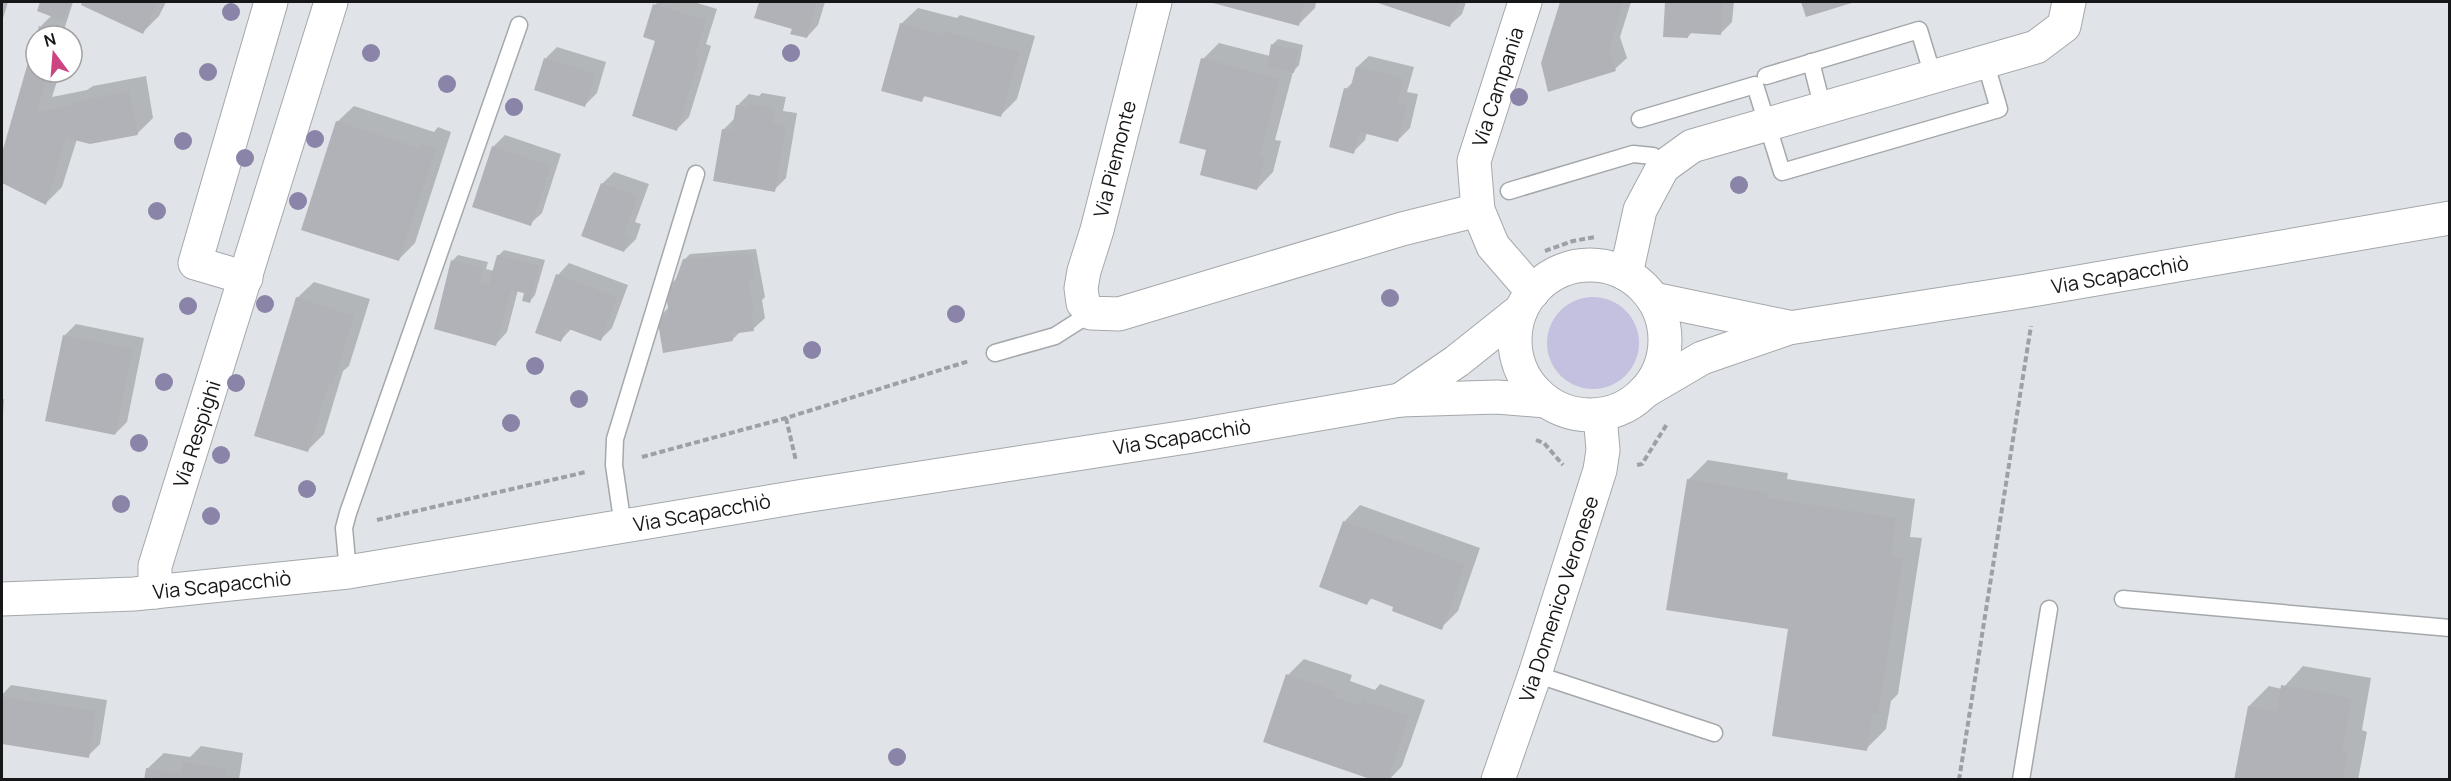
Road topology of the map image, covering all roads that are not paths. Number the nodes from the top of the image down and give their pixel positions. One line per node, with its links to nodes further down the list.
1 (271, 2): 20 (street)
2 (331, 2): 20 (street, Via Respighi)
3 (1155, 2): 23 (street, Via Piemonte)
4 (1525, 2): 17 (street, Via Campania)
5 (2066, 14): 8 (street)
6 (519, 25): 31 (lane)
7 (1811, 62): 9 (lane); 10 (lane); 11 (lane)
8 (1985, 62): 10 (street); 13 (lane)
9 (1766, 76)
10 (1933, 76): 11 (street)
11 (1823, 109): 13 (street)
12 (1640, 119): 13 (lane)
13 (1768, 124): 14 (street)
14 (1664, 167): 16 (lane); 19 (street)
15 (696, 174): 30 (lane)
16 (1509, 191)
17 (1478, 210): 22 (street, Via Campania); 23 (street)
18 (2450, 218): 24 (street, Via Scapacchiò)
19 (1626, 274): 21 (street, Via Scapacchiò); 22 (street, Via Scapacchiò)
20 (246, 278): 32 (street, Via Respighi)
21 (1653, 299): 24 (street, Via Scapacchiò); 26 (street, Via Scapacchiò)
22 (1527, 301): 27 (street, Via Scapacchiò); 28 (street, Via Scapacchiò)
23 (1091, 313): 25 (lane)
24 (1790, 328): 26 (street, Via Scapacchiò)
25 (995, 353)
26 (1644, 392): 29 (street, Via Scapacchiò)
27 (1400, 400): 28 (street, Via Scapacchiò); 30 (street, Via Scapacchiò)
28 (1546, 401): 29 (street, Via Scapacchiò)
29 (1600, 415): 37 (street, Via Domenico Veronese)
30 (623, 526): 31 (street, Via Scapacchiò)
31 (348, 572): 32 (street, Via Scapacchiò)
32 (156, 592): 33 (street, Via Scapacchiò)
33 (2, 599)
34 (2123, 599): 36 (lane)
35 (2049, 609): 40 (lane)
36 (2450, 628)
37 (1535, 674): 38 (lane); 39 (street, Via Domenico Veronese)
38 (1714, 733)
39 (1498, 780)
40 (2021, 780)

